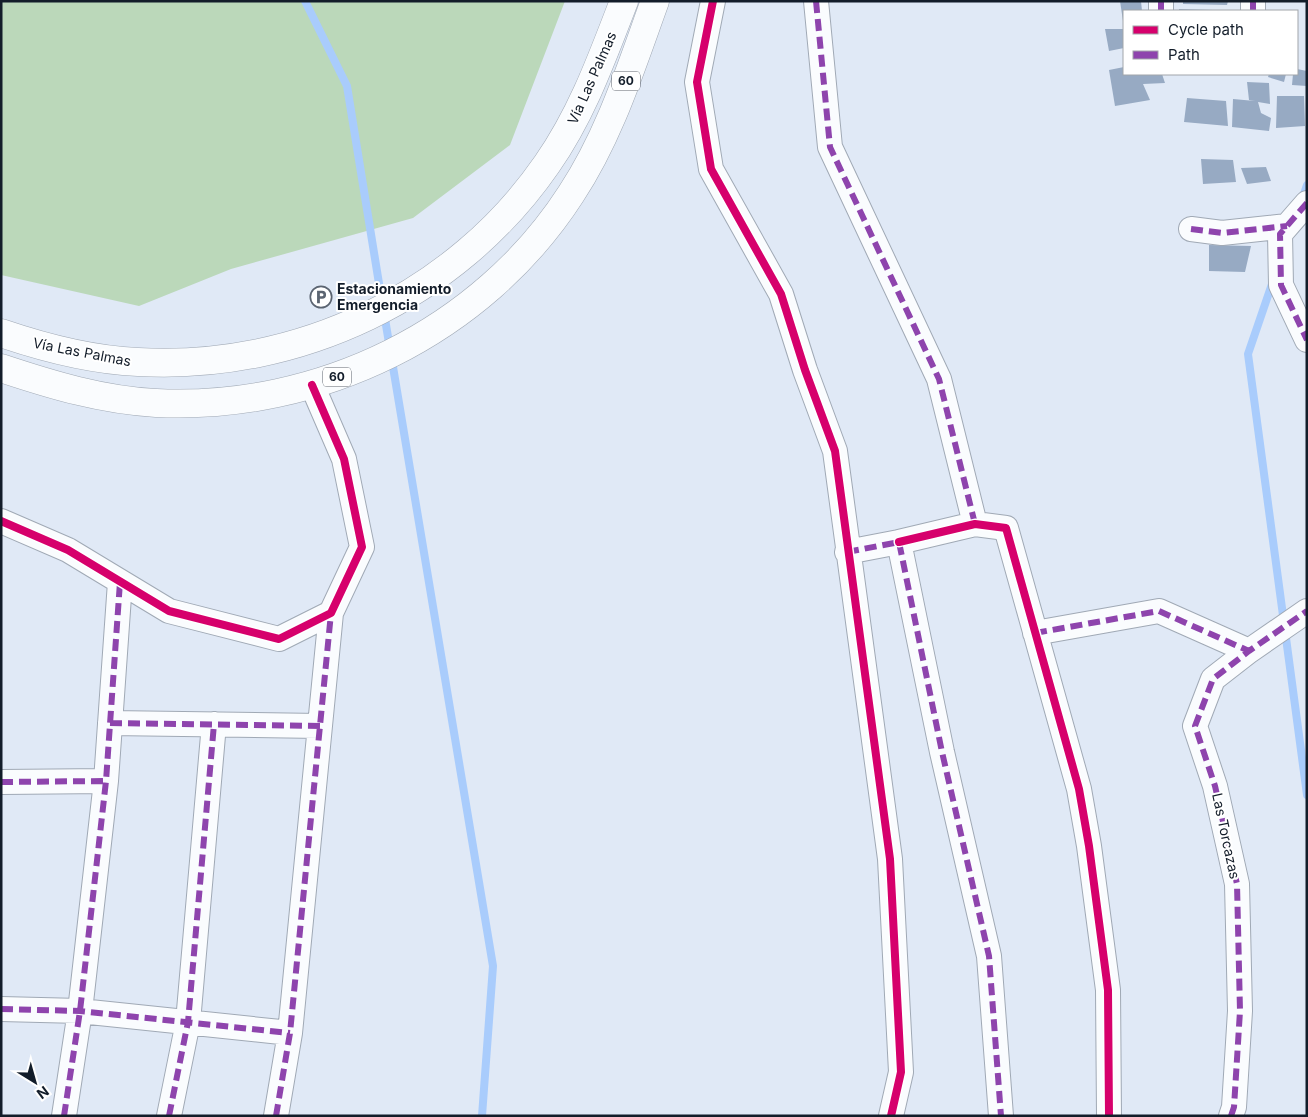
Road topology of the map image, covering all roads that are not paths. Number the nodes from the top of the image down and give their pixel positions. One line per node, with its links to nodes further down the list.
1 (624, 1): 8 (highway, Vía Las Palmas / 60)
2 (655, 1): 11 (highway, 60)
3 (714, 1): 15 (street)
4 (816, 1): 13 (street)
5 (1307, 204): 6 (street)
6 (1287, 226): 7 (street); 9 (street)
7 (1191, 229)
8 (1, 333)
9 (1307, 340)
10 (1, 368): 11 (highway, 60)
11 (312, 385): 18 (street)
12 (1, 521): 16 (street)
13 (975, 524): 14 (street); 19 (street)
14 (899, 542): 15 (street); 34 (street)
15 (847, 552): 33 (street)
16 (120, 582): 18 (street); 21 (street)
17 (1307, 611): 20 (street, Las Torcazas)
18 (331, 613): 23 (street)
19 (1035, 633): 20 (street); 35 (street)
20 (1249, 652): 36 (street, Las Torcazas)
21 (110, 723): 22 (street); 24 (street)
22 (214, 724): 23 (street); 28 (street)
23 (320, 726): 29 (street)
24 (106, 781): 25 (street); 27 (street)
25 (1, 782)
26 (1, 1009): 27 (street)
27 (80, 1011): 28 (street); 30 (street)
28 (188, 1022): 29 (street); 31 (street)
29 (290, 1033): 32 (street)
30 (64, 1116)
31 (169, 1116)
32 (276, 1116)
33 (891, 1116)
34 (1001, 1116)
35 (1109, 1116)
36 (1232, 1116)

